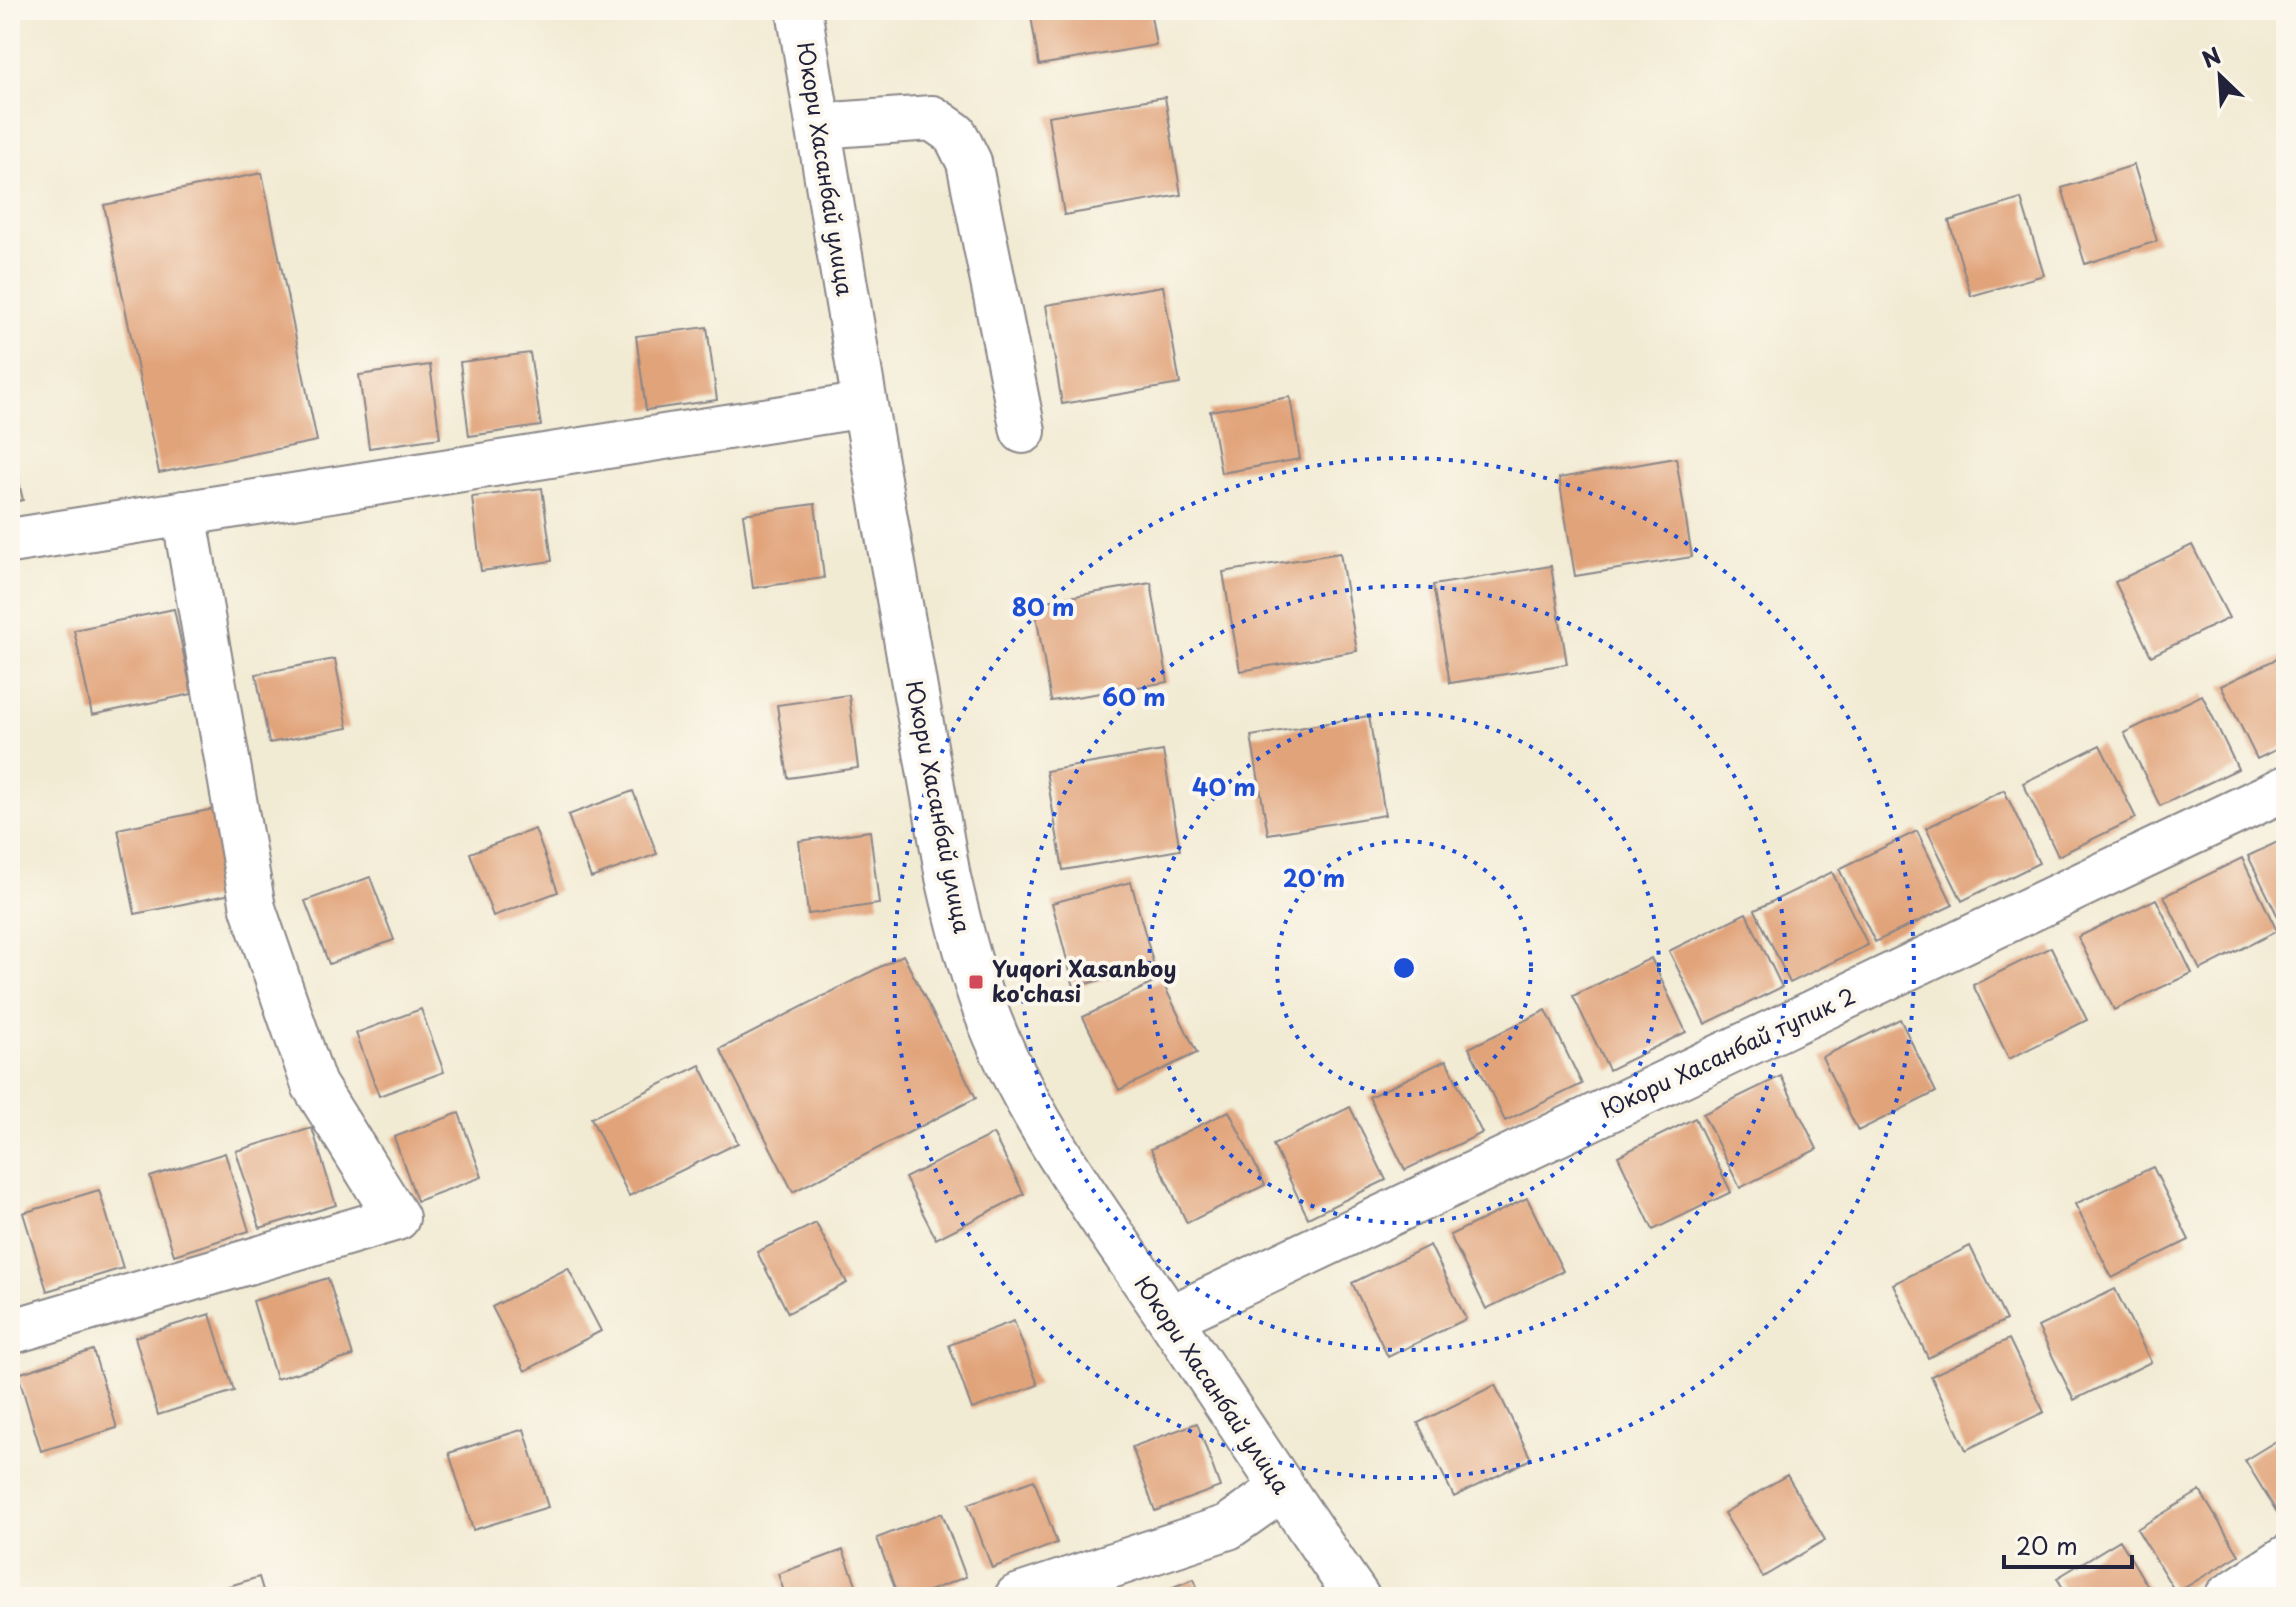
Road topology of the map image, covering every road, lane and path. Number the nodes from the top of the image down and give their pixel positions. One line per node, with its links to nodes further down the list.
1 (799, 10): 2 (street, Юкори Хасанбай улица)
2 (818, 126): 3 (street, Юкори Хасанбай улица); 4 (street)
3 (865, 405): 5 (street); 8 (street, Юкори Хасанбай улица)
4 (1023, 431)
5 (184, 513): 6 (street); 9 (street)
6 (10, 541)
7 (2286, 788): 8 (street, Юкори Хасанбай тупик 2)
8 (1170, 1318): 10 (street, Юкори Хасанбай улица)
9 (10, 1332)
10 (1282, 1489): 12 (street); 13 (street, Юкори Хасанбай улица)
11 (2286, 1558): 14 (street)
12 (1017, 1597)
13 (1357, 1597)
14 (2227, 1597)

